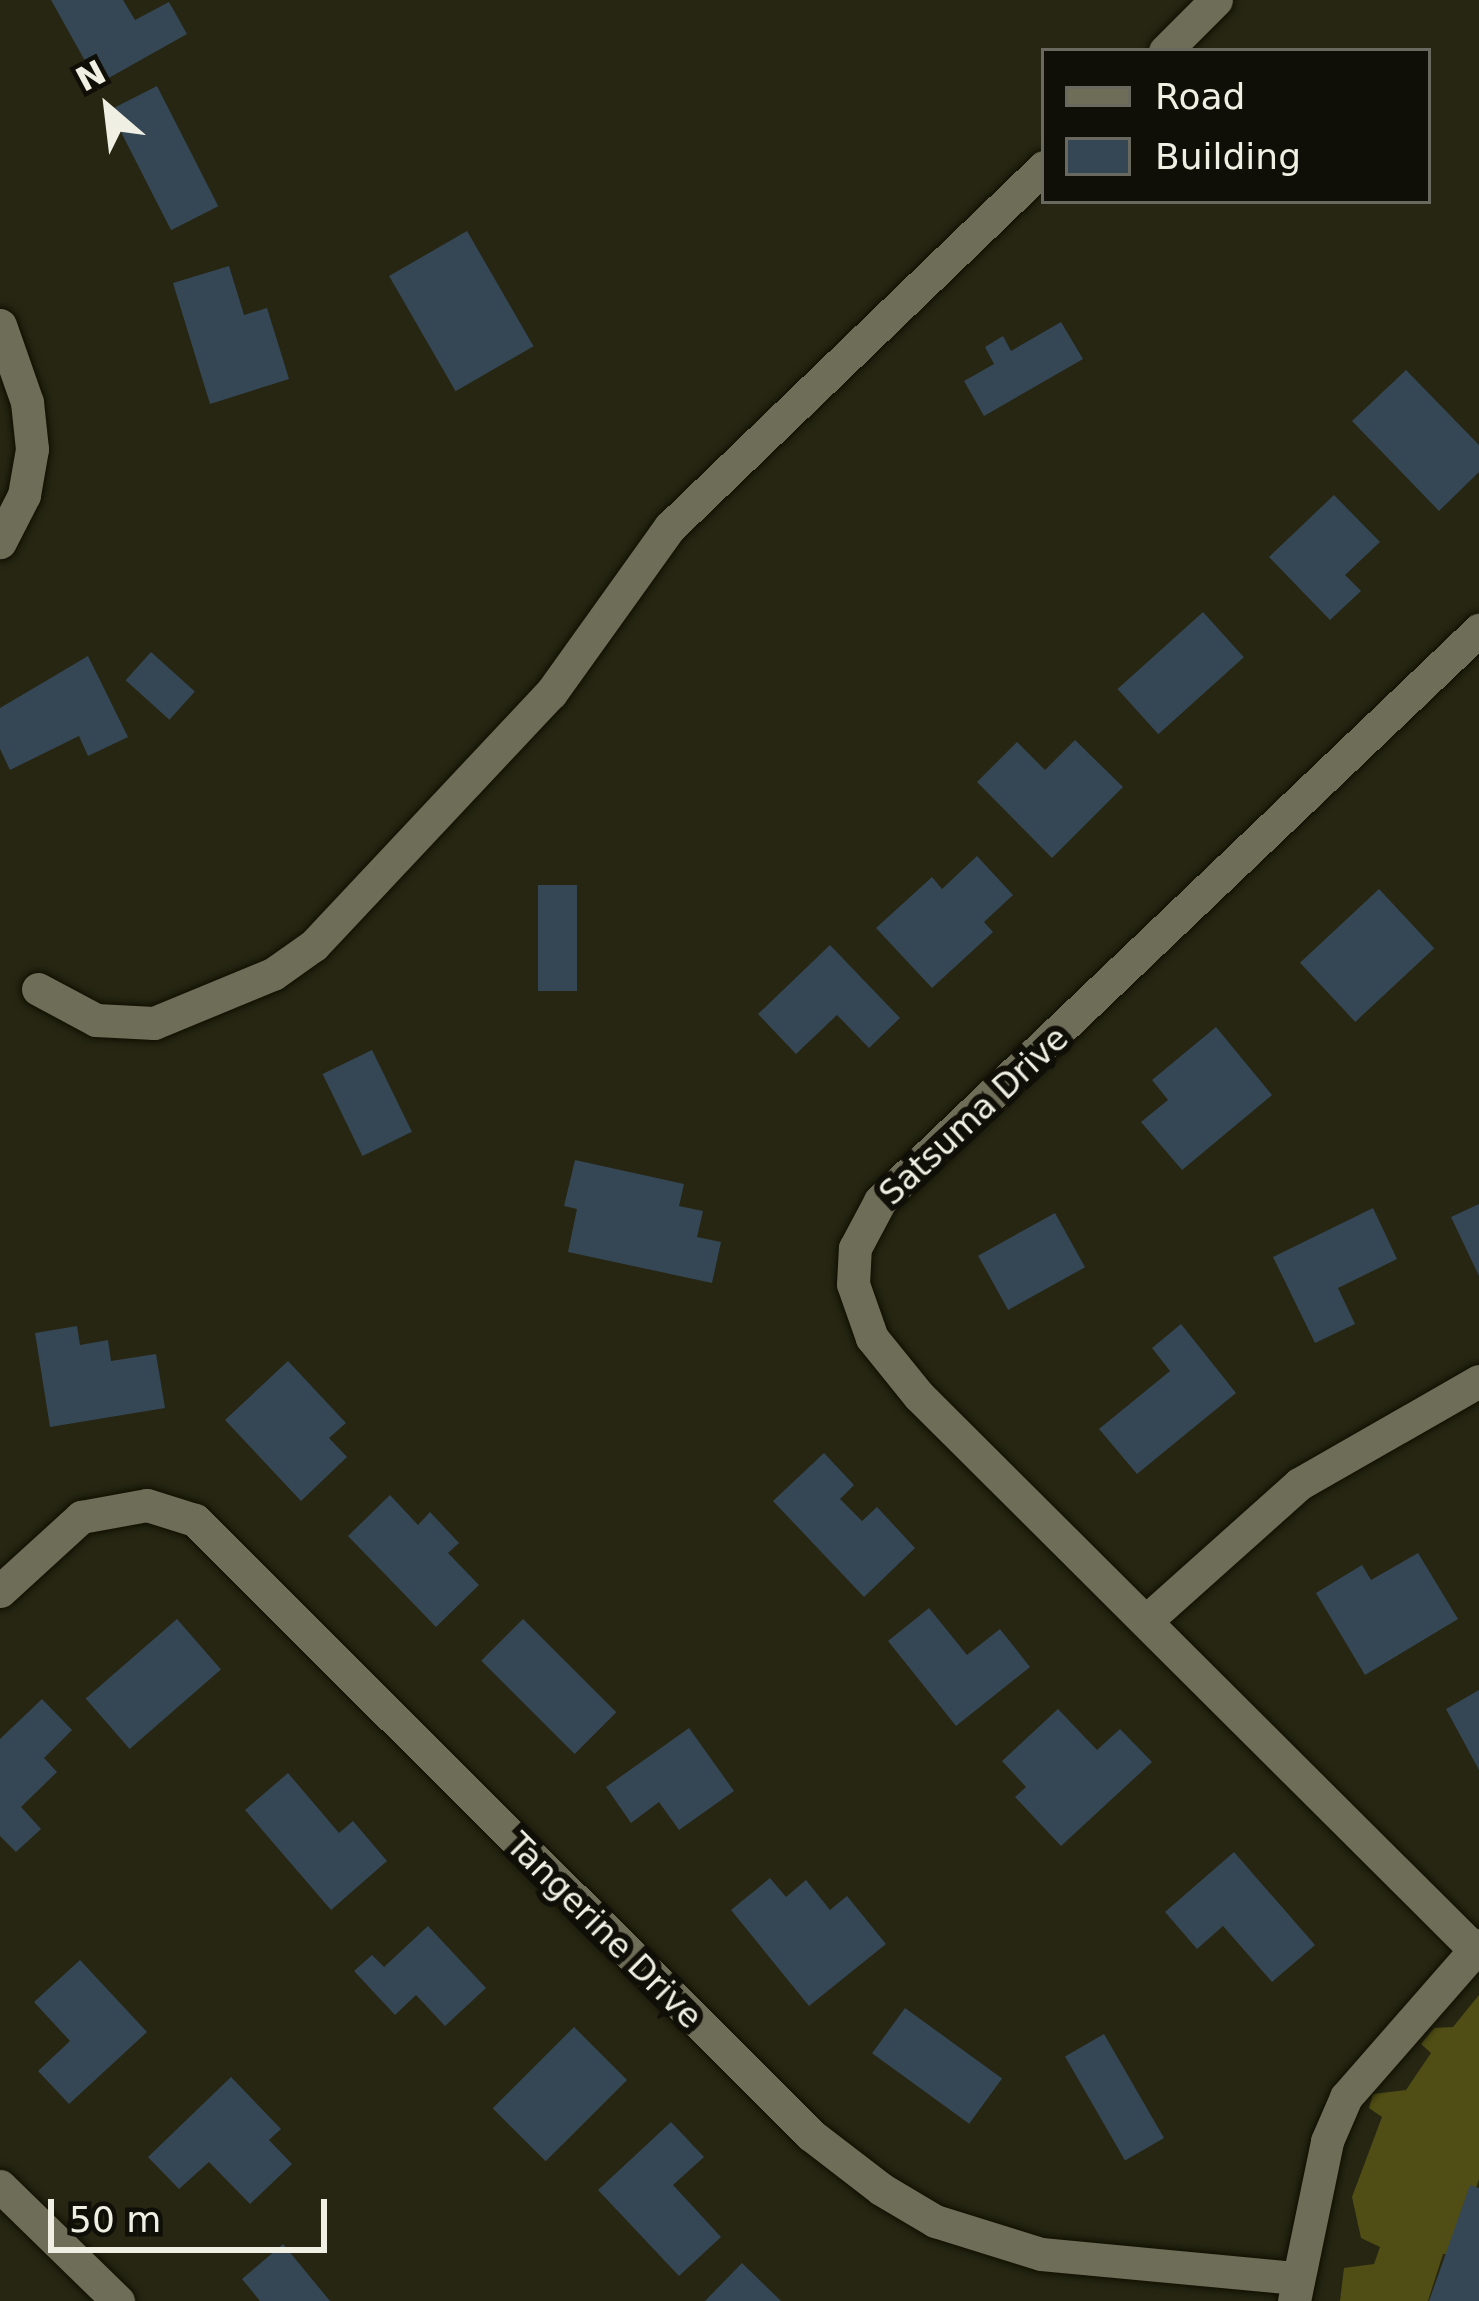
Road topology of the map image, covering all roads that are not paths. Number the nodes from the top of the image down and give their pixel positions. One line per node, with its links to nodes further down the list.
1 (1216, 0): 2 (street)
2 (1168, 48)
3 (1041, 170): 7 (street)
4 (0, 325): 5 (street)
5 (0, 542)
6 (1479, 631): 10 (street, Satsuma Drive)
7 (38, 989)
8 (1479, 1381): 10 (street)
9 (0, 1592): 13 (street, Tangerine Drive)
10 (1147, 1620): 11 (street, Satsuma Drive)
11 (1477, 1947): 13 (street)
12 (0, 2186): 14 (street)
13 (1295, 2289)
14 (118, 2301)

